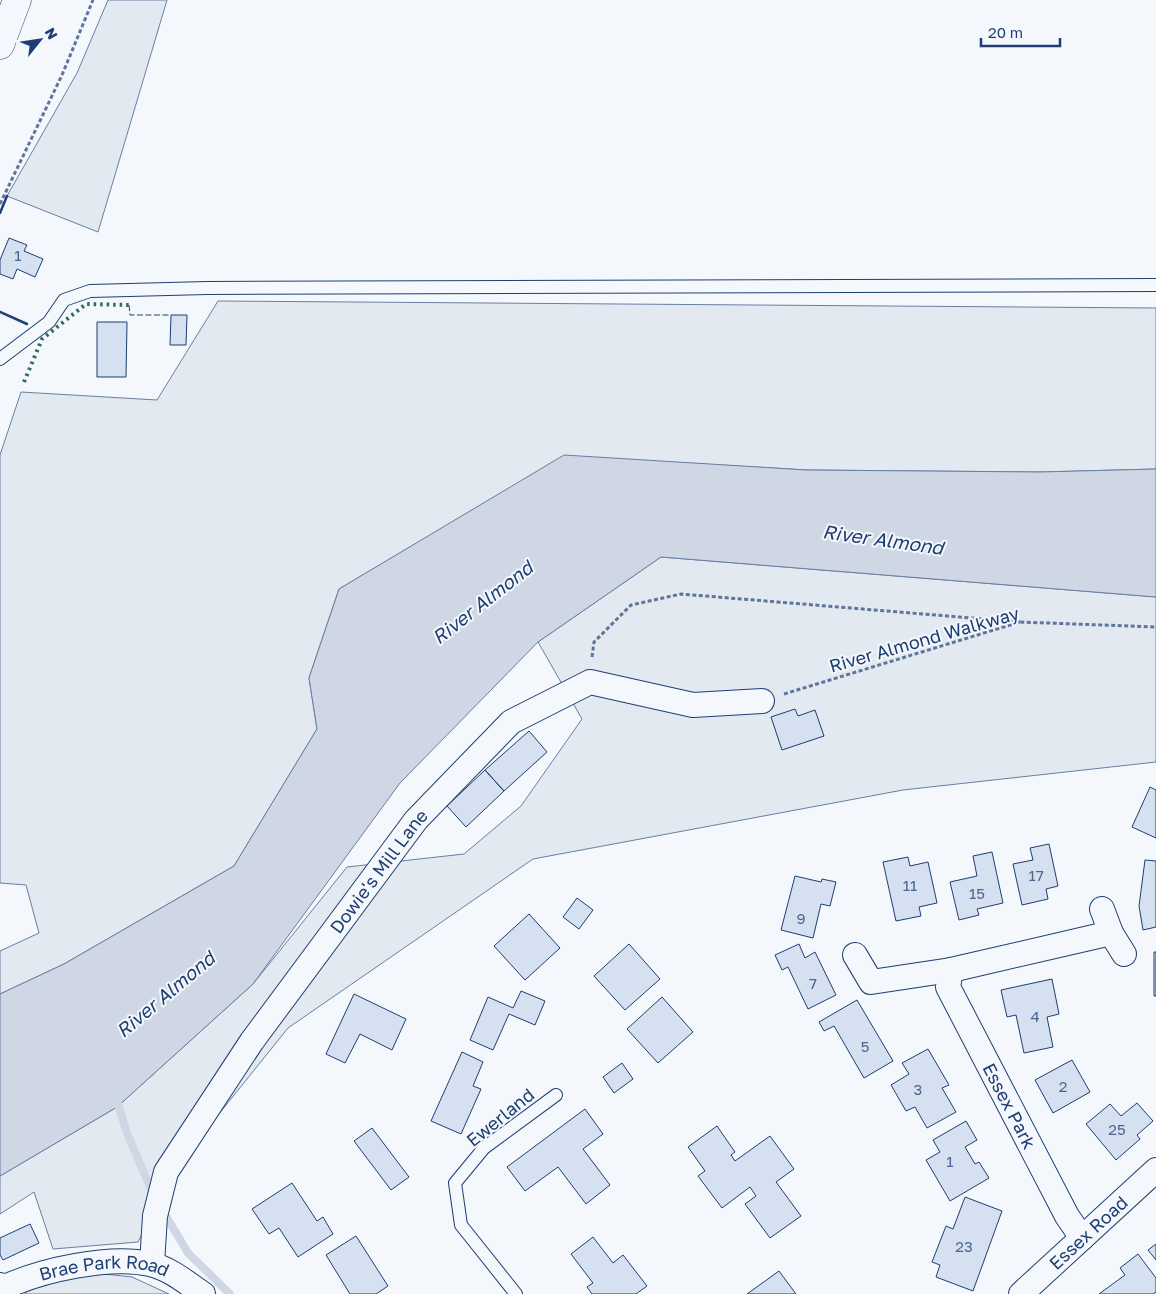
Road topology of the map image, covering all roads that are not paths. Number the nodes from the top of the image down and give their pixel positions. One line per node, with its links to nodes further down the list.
1 (17, 0): 2 (main road)
2 (0, 45)
3 (1156, 285): 4 (lane)
4 (0, 359)
5 (762, 701): 14 (street, Dowie's Mill Lane)
6 (1102, 909): 7 (street)
7 (1111, 932): 8 (street); 10 (street)
8 (1124, 954)
9 (855, 955): 10 (street)
10 (951, 970): 13 (street, Essex Park)
11 (556, 1095): 17 (lane, Ewerland)
12 (1156, 1170): 13 (street, Essex Road)
13 (1082, 1238): 18 (street, Essex Road)
14 (152, 1264): 15 (street, Brae Park Road); 16 (street, Brae Park Road)
15 (0, 1285)
16 (203, 1294)
17 (516, 1294)
18 (1021, 1294)

